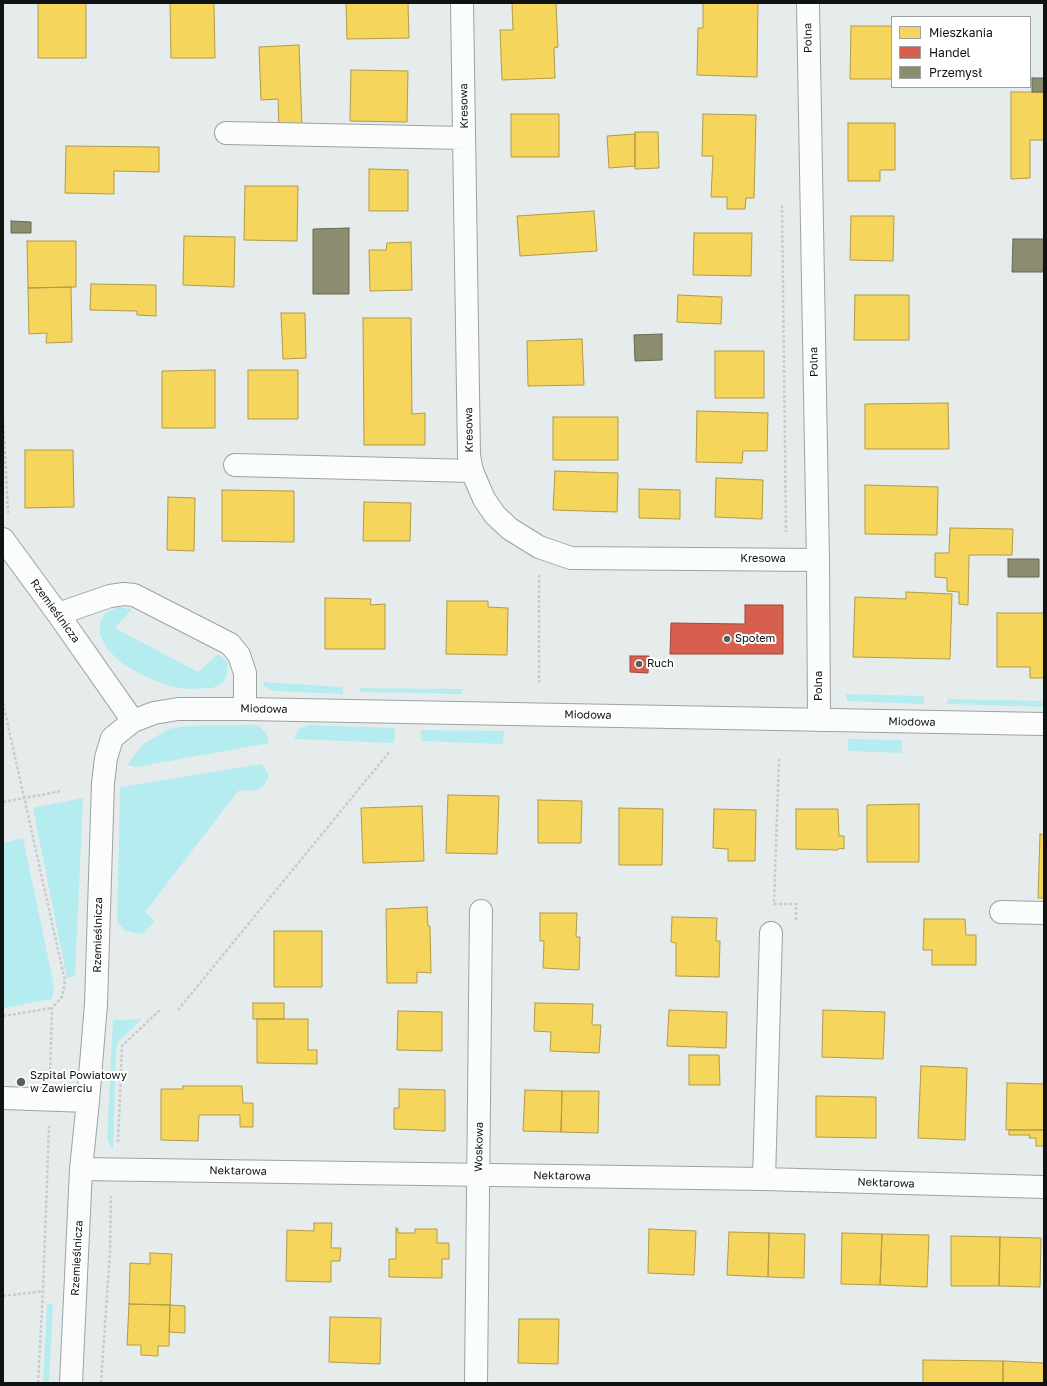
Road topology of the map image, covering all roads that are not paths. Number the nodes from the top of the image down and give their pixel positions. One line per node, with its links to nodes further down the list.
1 (462, 3): 4 (street, Kresowa)
2 (808, 3): 8 (street, Polna)
3 (226, 133): 4 (street)
4 (464, 138): 6 (street, Kresowa)
5 (235, 465): 6 (street)
6 (472, 471): 8 (street, Kresowa)
7 (3, 539): 9 (street, Rzemieślnicza)
8 (818, 560): 11 (street, Polna)
9 (58, 614): 10 (street); 12 (street, Rzemieślnicza)
10 (245, 709): 11 (street, Miodowa); 12 (street, Miodowa)
11 (819, 720): 13 (street, Miodowa)
12 (133, 721): 19 (street, Rzemieślnicza)
13 (1044, 724)
14 (481, 911): 21 (street, Woskowa)
15 (1001, 912): 16 (street)
16 (1044, 913)
17 (771, 933): 22 (street)
18 (3, 1098): 19 (street)
19 (88, 1101): 20 (street, Rzemieślnicza)
20 (81, 1169): 21 (street, Nektarowa); 24 (street, Rzemieślnicza)
21 (478, 1174): 22 (street, Nektarowa); 25 (street, Woskowa)
22 (764, 1179): 23 (street, Nektarowa)
23 (1044, 1187)
24 (71, 1383)
25 (476, 1383)

